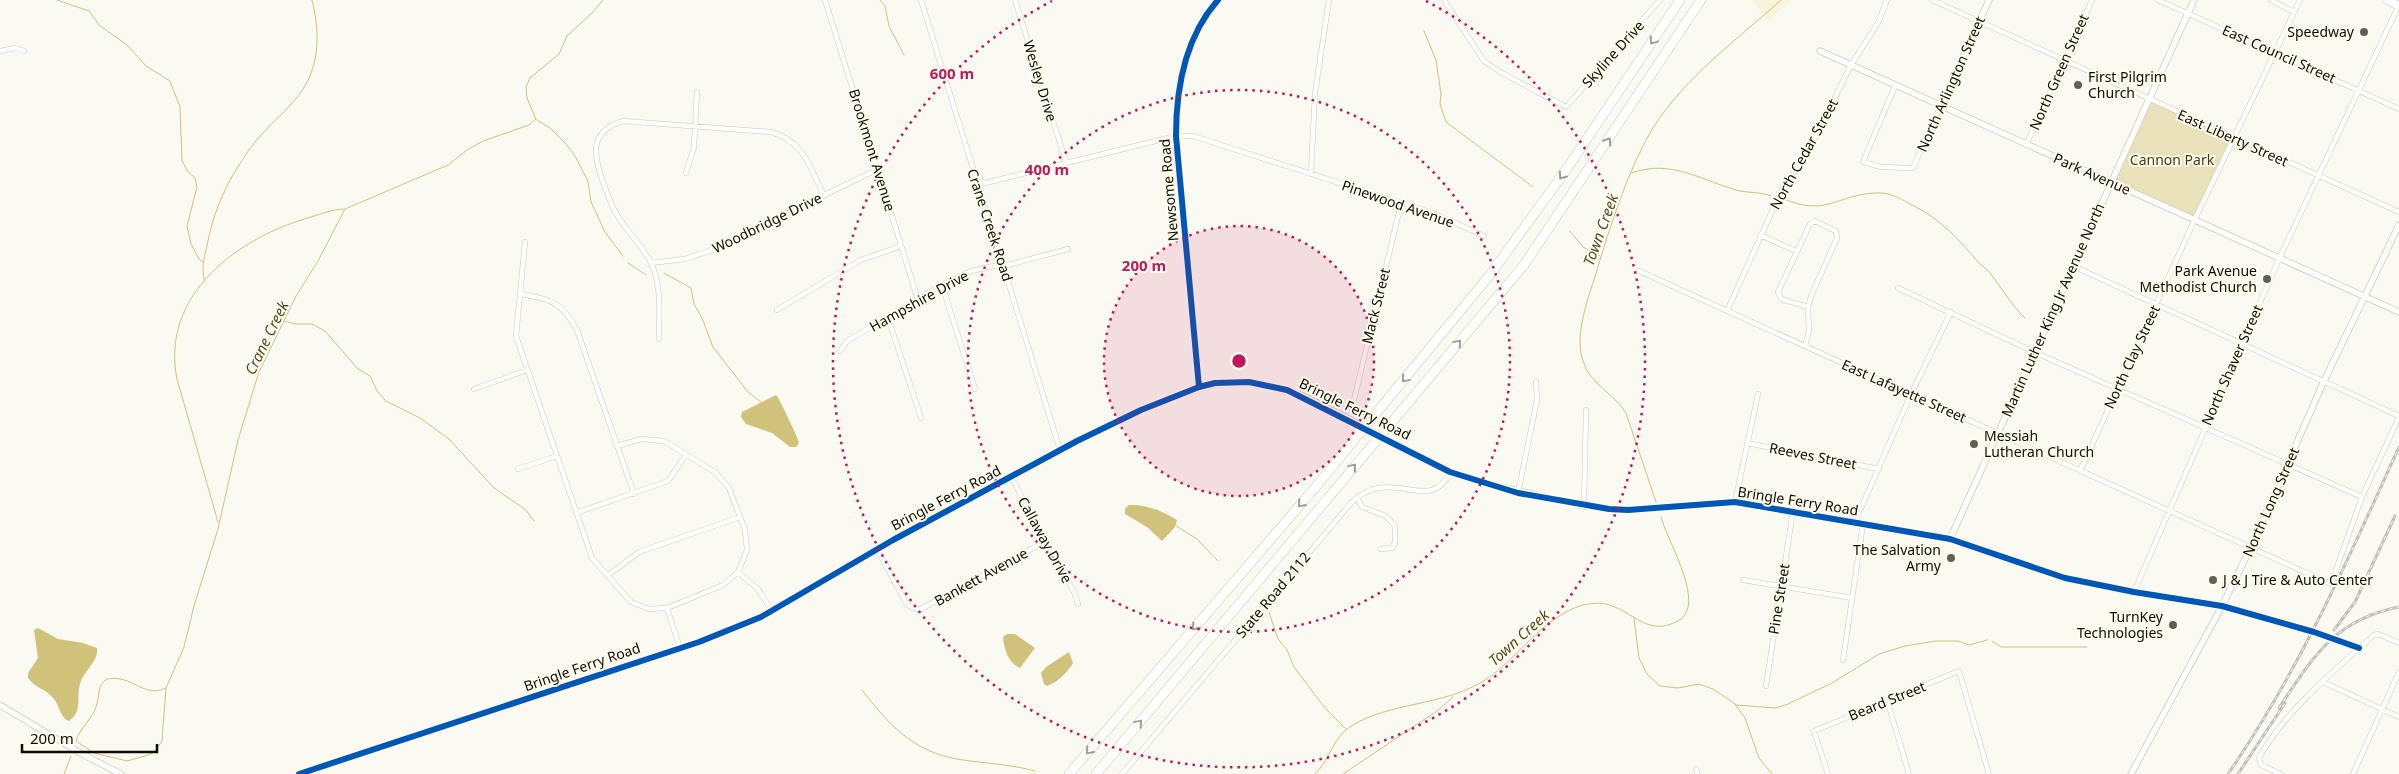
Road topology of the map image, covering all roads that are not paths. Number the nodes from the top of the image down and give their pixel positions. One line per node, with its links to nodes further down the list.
1 (825, 0): 40 (street, Brookmont Avenue)
2 (920, 0): 45 (street, Crane Creek Road)
3 (1015, 0): 39 (street, Wesley Drive)
4 (1218, 0): 36 (street, Newsome Road)
5 (1329, 0): 42 (street)
6 (1444, 0): 7 (street, Skyline Drive)
7 (1660, 0)
8 (1680, 0): 145 (highway, one-way to 145)
9 (1701, 0): 146 (highway, one-way to 9)
10 (1888, 0): 28 (street, North Cedar Street)
11 (1932, 0): 22 (street, East Liberty Street)
12 (1989, 0): 22 (street, North Arlington Street)
13 (2092, 0): 27 (street, North Green Street)
14 (2158, 0): 21 (street, East Council Street)
15 (2194, 0): 21 (street, Martin Luther King Jr Avenue North)
16 (2271, 0): 20 (street)
17 (2300, 0): 20 (street, North Clay Street)
18 (2387, 0): 19 (main road)
19 (2399, 5): 30 (street, North Shaver Street)
20 (2294, 12): 26 (street, North Clay Street)
21 (2188, 14): 26 (street, East Council Street); 32 (street, Martin Luther King Jr Avenue North)
22 (1980, 21): 27 (street, East Liberty Street); 33 (street, North Arlington Street)
23 (0, 51): 24 (street)
24 (24, 51)
25 (1820, 51): 28 (street, Park Avenue)
26 (2275, 52): 30 (street, East Council Street); 37 (street, North Clay Street)
27 (2064, 60): 32 (street, East Liberty Street); 38 (street, North Green Street)
28 (1851, 65): 29 (street, Park Avenue); 51 (street, North Cedar Street)
29 (1895, 86): 33 (street, Park Avenue); 33 (street, North Arlington Street)
30 (2359, 91): 34 (street, East Council Street); 43 (street, North Shaver Street)
31 (697, 92): 35 (street)
32 (2149, 100): 37 (street, East Liberty Street); 44 (street, Martin Luther King Jr Avenue North)
33 (1940, 107): 38 (street, Park Avenue)
34 (2399, 109)
35 (696, 127): 41 (street); 46 (street); 58 (street)
36 (1176, 136): 39 (street, Pinewood Avenue); 42 (street, Pinewood Avenue); 82 (street, Newsome Road)
37 (2234, 138): 43 (street, East Liberty Street); 49 (street, North Clay Street)
38 (2026, 145): 44 (street, Park Avenue)
39 (1066, 162): 45 (street, Pinewood Avenue)
40 (878, 169): 46 (street, Woodbridge Drive); 54 (street, Brookmont Avenue)
41 (686, 173)
42 (1311, 174): 47 (street, Pinewood Avenue)
43 (2318, 176): 48 (street, East Liberty Street); 57 (street, North Shaver Street)
44 (2111, 183): 49 (street, Park Avenue); 60 (street, Martin Luther King Jr Avenue North)
45 (977, 185): 59 (street, Crane Creek Road)
46 (824, 196): 58 (street, Woodbridge Drive)
47 (1401, 204): 52 (street, Pinewood Avenue); 88 (street, Mack Street)
48 (2399, 212)
49 (2195, 219): 57 (street, Park Avenue); 67 (street, North Clay Street)
50 (2399, 225): 65 (street, North Long Street)
51 (1760, 235): 56 (street); 70 (street, North Cedar Street)
52 (1484, 236)
53 (525, 242): 64 (street)
54 (902, 246): 66 (street, Brookmont Avenue); 69 (street)
55 (1068, 249): 59 (street, Hampshire Drive)
56 (1796, 251): 68 (street); 68 (street)
57 (2279, 259): 65 (street, Park Avenue); 75 (street, North Shaver Street)
58 (651, 263): 74 (street)
59 (1003, 264): 62 (street, Hampshire Drive); 96 (street, Crane Creek Road)
60 (2073, 266): 67 (street); 78 (street, Martin Luther King Jr Avenue North)
61 (1640, 271): 70 (street, East Lafayette Street)
62 (942, 285): 66 (street, Hampshire Drive); 85 (street)
63 (1898, 288): 71 (street)
64 (521, 294): 79 (street); 95 (street)
65 (2365, 297): 72 (street, Park Avenue); 80 (street, North Long Street)
66 (918, 300): 73 (street, Hampshire Drive)
67 (2157, 304): 75 (street); 84 (street, North Clay Street)
68 (1808, 307): 76 (street)
69 (777, 310)
70 (1727, 311): 76 (street, East Lafayette Street)
71 (1951, 312): 78 (street); 87 (street)
72 (2399, 312)
73 (888, 318): 77 (street, Hampshire Drive); 91 (street)
74 (659, 338)
75 (2241, 343): 80 (street); 92 (street, North Shaver Street)
76 (1805, 346): 87 (street, East Lafayette Street)
77 (840, 350)
78 (2034, 352): 84 (street); 93 (street, Martin Luther King Jr Avenue North)
79 (527, 370): 83 (street); 98 (street)
80 (2324, 381): 90 (street); 99 (street, North Long Street)
81 (1536, 382): 105 (street)
82 (1199, 387): 96 (street, Bringle Ferry Road); 103 (street, Bringle Ferry Road, bridge)
83 (474, 388)
84 (2118, 388): 92 (street); 102 (street, North Clay Street)
85 (975, 389)
86 (1758, 394): 94 (street)
87 (1911, 394): 93 (street, East Lafayette Street); 100 (street)
88 (1352, 408)
89 (1586, 410): 110 (street)
90 (2399, 416): 107 (street)
91 (921, 418)
92 (2204, 427): 99 (street); 112 (street, North Shaver Street)
93 (1998, 434): 102 (street, East Lafayette Street); 117 (street, Martin Luther King Jr Avenue North)
94 (1746, 443): 100 (street, Reeves Street); 109 (street)
95 (617, 446): 97 (street); 106 (street)
96 (1060, 450): 104 (street, Bringle Ferry Road)
97 (686, 455): 106 (street); 114 (street)
98 (557, 456): 101 (street); 113 (street)
99 (2288, 464): 107 (street); 119 (street, North Long Street)
100 (1879, 469): 115 (street)
101 (518, 470)
102 (2080, 471): 112 (street, East Lafayette Street)
103 (1450, 472): 105 (street, Bringle Ferry Road); 108 (street, State Road 2112)
104 (1011, 477): 118 (street, Callaway Drive); 120 (street, Bringle Ferry Road)
105 (1518, 493): 110 (street, Bringle Ferry Road)
106 (634, 494): 113 (street)
107 (2362, 497): 119 (street, East Lafayette Street)
108 (1357, 498): 121 (street); 147 (street, State Road 2112)
109 (1735, 502): 110 (street, Bringle Ferry Road); 111 (street, Bringle Ferry Road)
110 (1584, 506)
111 (1793, 511): 115 (street, Bringle Ferry Road); 125 (street, Pine Street)
112 (2168, 511): 119 (street, East Lafayette Street); 126 (street, North Shaver Street)
113 (576, 513): 123 (street)
114 (740, 516): 122 (street); 123 (street)
115 (1855, 522): 116 (street, Bringle Ferry Road)
116 (1863, 524): 117 (street, Bringle Ferry Road); 127 (street)
117 (1950, 539): 126 (street, Bringle Ferry Road)
118 (1046, 542): 120 (street, Bankett Avenue); 128 (street, Callaway Drive)
119 (2250, 548): 129 (street, North Long Street)
120 (877, 549): 131 (street, Bringle Ferry Road)
121 (1381, 549)
122 (738, 572): 130 (street); 131 (street)
123 (607, 576): 130 (street)
124 (1743, 580): 125 (street)
125 (1782, 587): 127 (street); 138 (street, Pine Street)
126 (2134, 592): 129 (street, Bringle Ferry Road)
127 (1852, 598): 135 (street)
128 (1078, 604)
129 (2222, 606): 134 (street); 151 (street, North Long Street)
130 (667, 608): 133 (street)
131 (772, 610): 133 (street, Bringle Ferry Road)
132 (2399, 643): 134 (street)
133 (680, 648): 144 (street, Bringle Ferry Road)
134 (2359, 648): 137 (street)
135 (1843, 660)
136 (2399, 672): 141 (street)
137 (2323, 682): 141 (street); 152 (street)
138 (1766, 686)
139 (1886, 700): 148 (street, Beard Street); 149 (street); 150 (street, Beard Street)
140 (0, 705): 143 (street)
141 (2383, 709): 142 (street); 153 (street)
142 (2399, 717)
143 (121, 774)
144 (299, 774)
145 (1069, 774)
146 (1096, 774)
147 (1122, 774)
148 (1828, 774)
149 (1909, 774)
150 (1989, 774)
151 (2131, 774)
152 (2281, 774)
153 (2352, 774)

